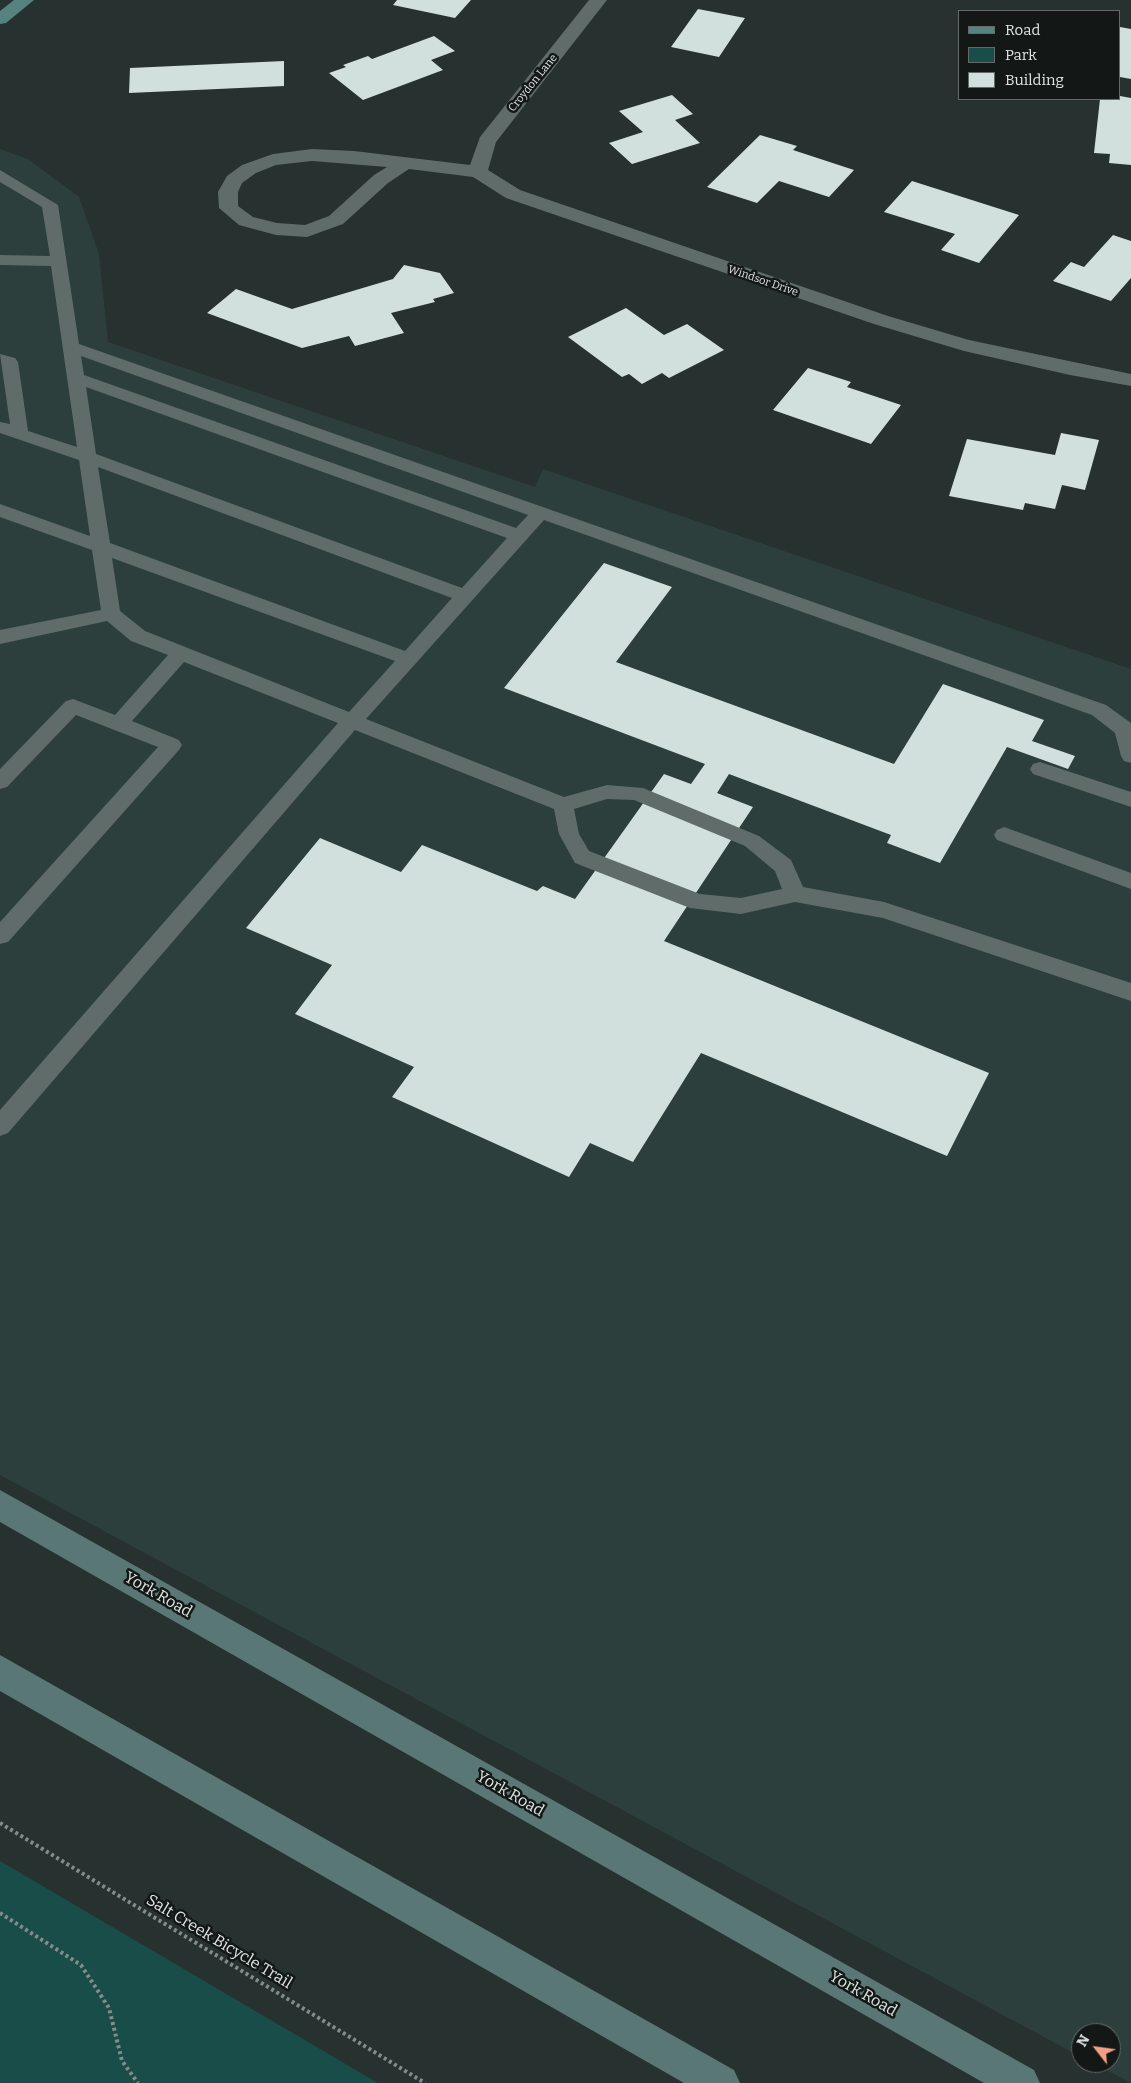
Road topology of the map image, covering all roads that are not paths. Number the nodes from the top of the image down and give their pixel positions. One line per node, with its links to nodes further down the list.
1 (25, 0): 3 (main road)
2 (598, 0): 5 (street, Croydon Lane)
3 (0, 18)
4 (402, 164): 4 (street, Windsor Drive); 5 (street, Windsor Drive)
5 (478, 172): 12 (street, Windsor Drive)
6 (0, 175): 8 (lane)
7 (0, 260): 8 (lane)
8 (59, 261): 9 (lane)
9 (71, 347): 11 (lane); 17 (lane)
10 (0, 359): 14 (lane)
11 (76, 378): 15 (lane); 18 (lane)
12 (1131, 380)
13 (0, 427): 14 (lane)
14 (20, 434): 15 (lane)
15 (88, 457): 19 (lane); 20 (lane)
16 (0, 510): 19 (lane)
17 (540, 513): 18 (lane); 27 (lane)
18 (519, 536): 20 (lane)
19 (102, 548): 21 (lane); 24 (lane)
20 (465, 596): 24 (lane)
21 (111, 614): 22 (lane); 23 (lane)
22 (0, 637)
23 (182, 653): 25 (lane); 26 (lane)
24 (408, 659): 25 (lane)
25 (352, 721): 32 (lane); 38 (lane)
26 (118, 724): 30 (lane); 36 (lane)
27 (1127, 730): 28 (lane)
28 (1131, 756)
29 (1040, 769): 31 (lane)
30 (0, 782)
31 (1131, 800)
32 (563, 805): 35 (lane); 35 (lane)
33 (1004, 835): 34 (lane)
34 (1131, 881)
35 (795, 894): 37 (lane)
36 (0, 936)
37 (1131, 992)
38 (0, 1126)
39 (0, 1505): 42 (main road, York Road)
40 (0, 1672): 41 (main road)
41 (721, 2083)
42 (1021, 2083)

